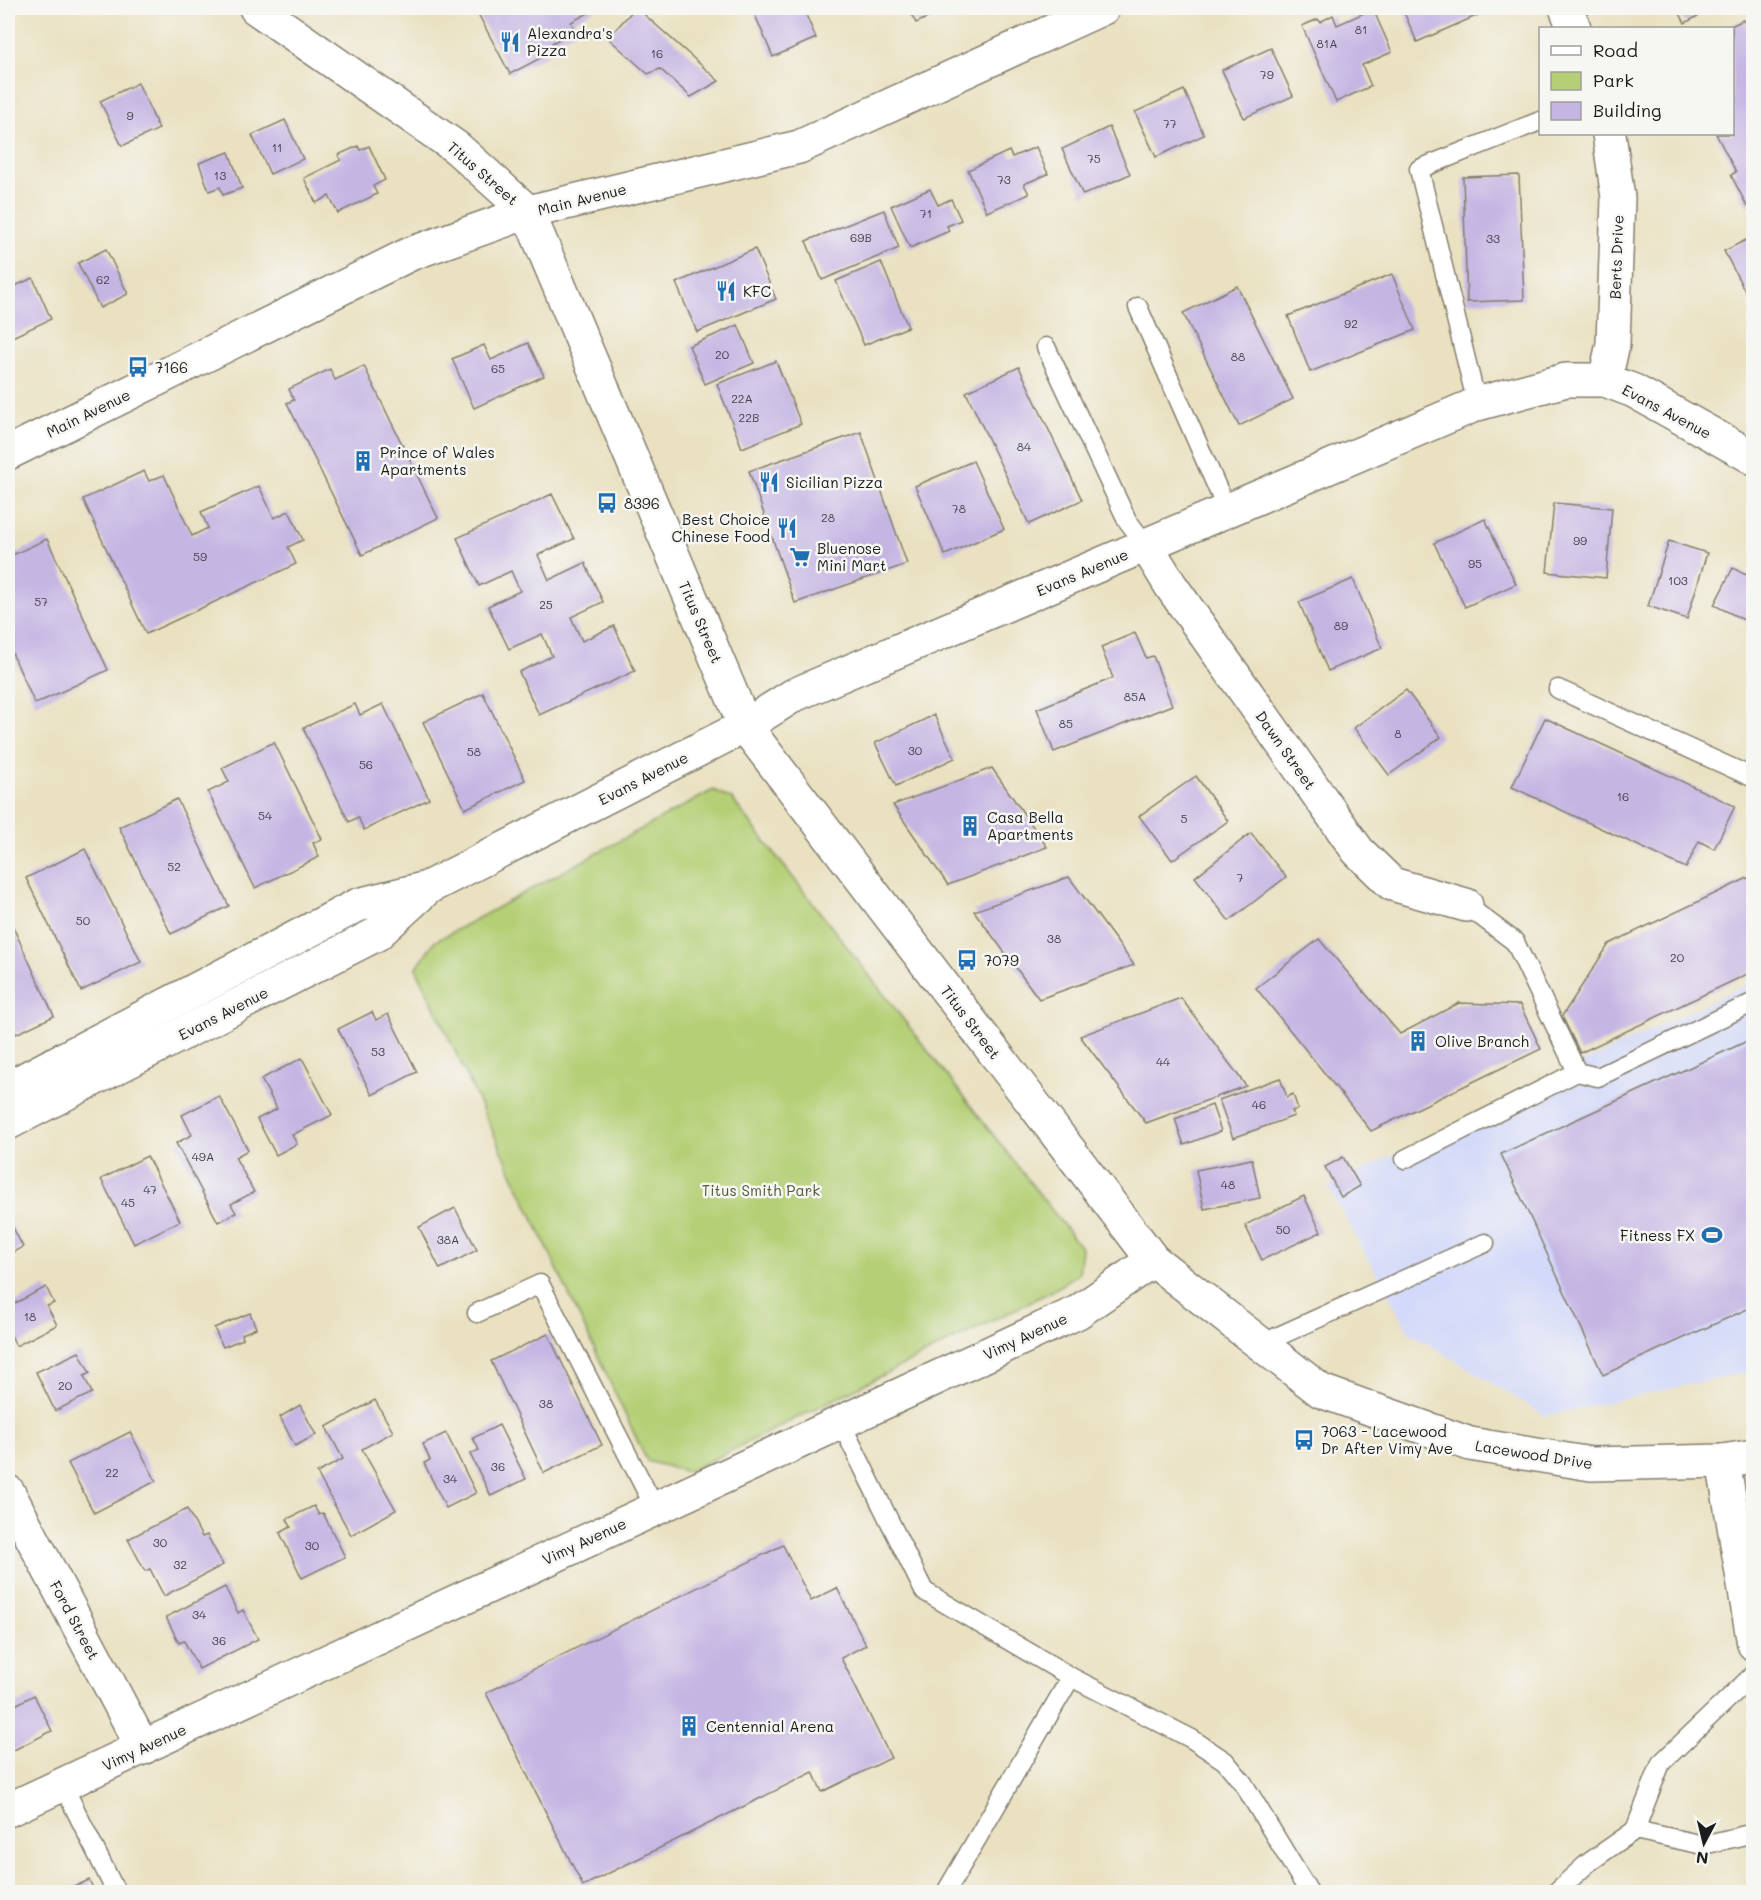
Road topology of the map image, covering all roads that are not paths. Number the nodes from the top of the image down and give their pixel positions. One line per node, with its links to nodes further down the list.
1 (256, 8): 7 (street, Titus Street)
2 (1103, 8): 7 (street, Main Avenue)
3 (1566, 8): 4 (street)
4 (1574, 27)
5 (1539, 121): 11 (lane)
6 (1609, 135): 10 (street, Berts Drive)
7 (528, 212): 12 (street, Main Avenue); 17 (street, Titus Street)
8 (1137, 307): 14 (lane)
9 (1046, 348): 15 (lane)
10 (1605, 380): 11 (street, Evans Avenue); 13 (street, Evans Avenue)
11 (1477, 405): 14 (street, Evans Avenue)
12 (8, 453)
13 (1754, 458)
14 (1227, 510): 15 (street, Evans Avenue)
15 (1146, 545): 17 (street, Evans Avenue); 20 (street, Dawn Street)
16 (1558, 689): 18 (lane)
17 (745, 726): 19 (street, Evans Avenue); 27 (street, Titus Street)
18 (1754, 778)
19 (428, 888): 23 (street, Evans Avenue); 24 (street, Evans Avenue)
20 (1466, 905): 22 (lane)
21 (1754, 1002): 22 (lane)
22 (1577, 1072): 25 (lane)
23 (8, 1088)
24 (8, 1122)
25 (1405, 1159)
26 (1485, 1243): 29 (lane)
27 (1153, 1260): 29 (street, Lacewood Drive); 30 (street, Vimy Avenue)
28 (477, 1313): 33 (lane)
29 (1262, 1344): 31 (street, Lacewood Drive)
30 (840, 1421): 33 (street, Vimy Avenue); 36 (lane)
31 (1738, 1459): 34 (street)
32 (8, 1492): 37 (street, Ford Street)
33 (655, 1508): 37 (street, Vimy Avenue)
34 (1754, 1644)
35 (1754, 1674): 40 (lane)
36 (1071, 1677): 43 (lane); 44 (lane)
37 (143, 1748): 38 (street, Vimy Avenue)
38 (63, 1785): 39 (street, Vimy Avenue); 42 (lane)
39 (8, 1810)
40 (1635, 1830): 41 (lane); 45 (lane)
41 (1754, 1833)
42 (116, 1893)
43 (945, 1893)
44 (1309, 1893)
45 (1556, 1893)

